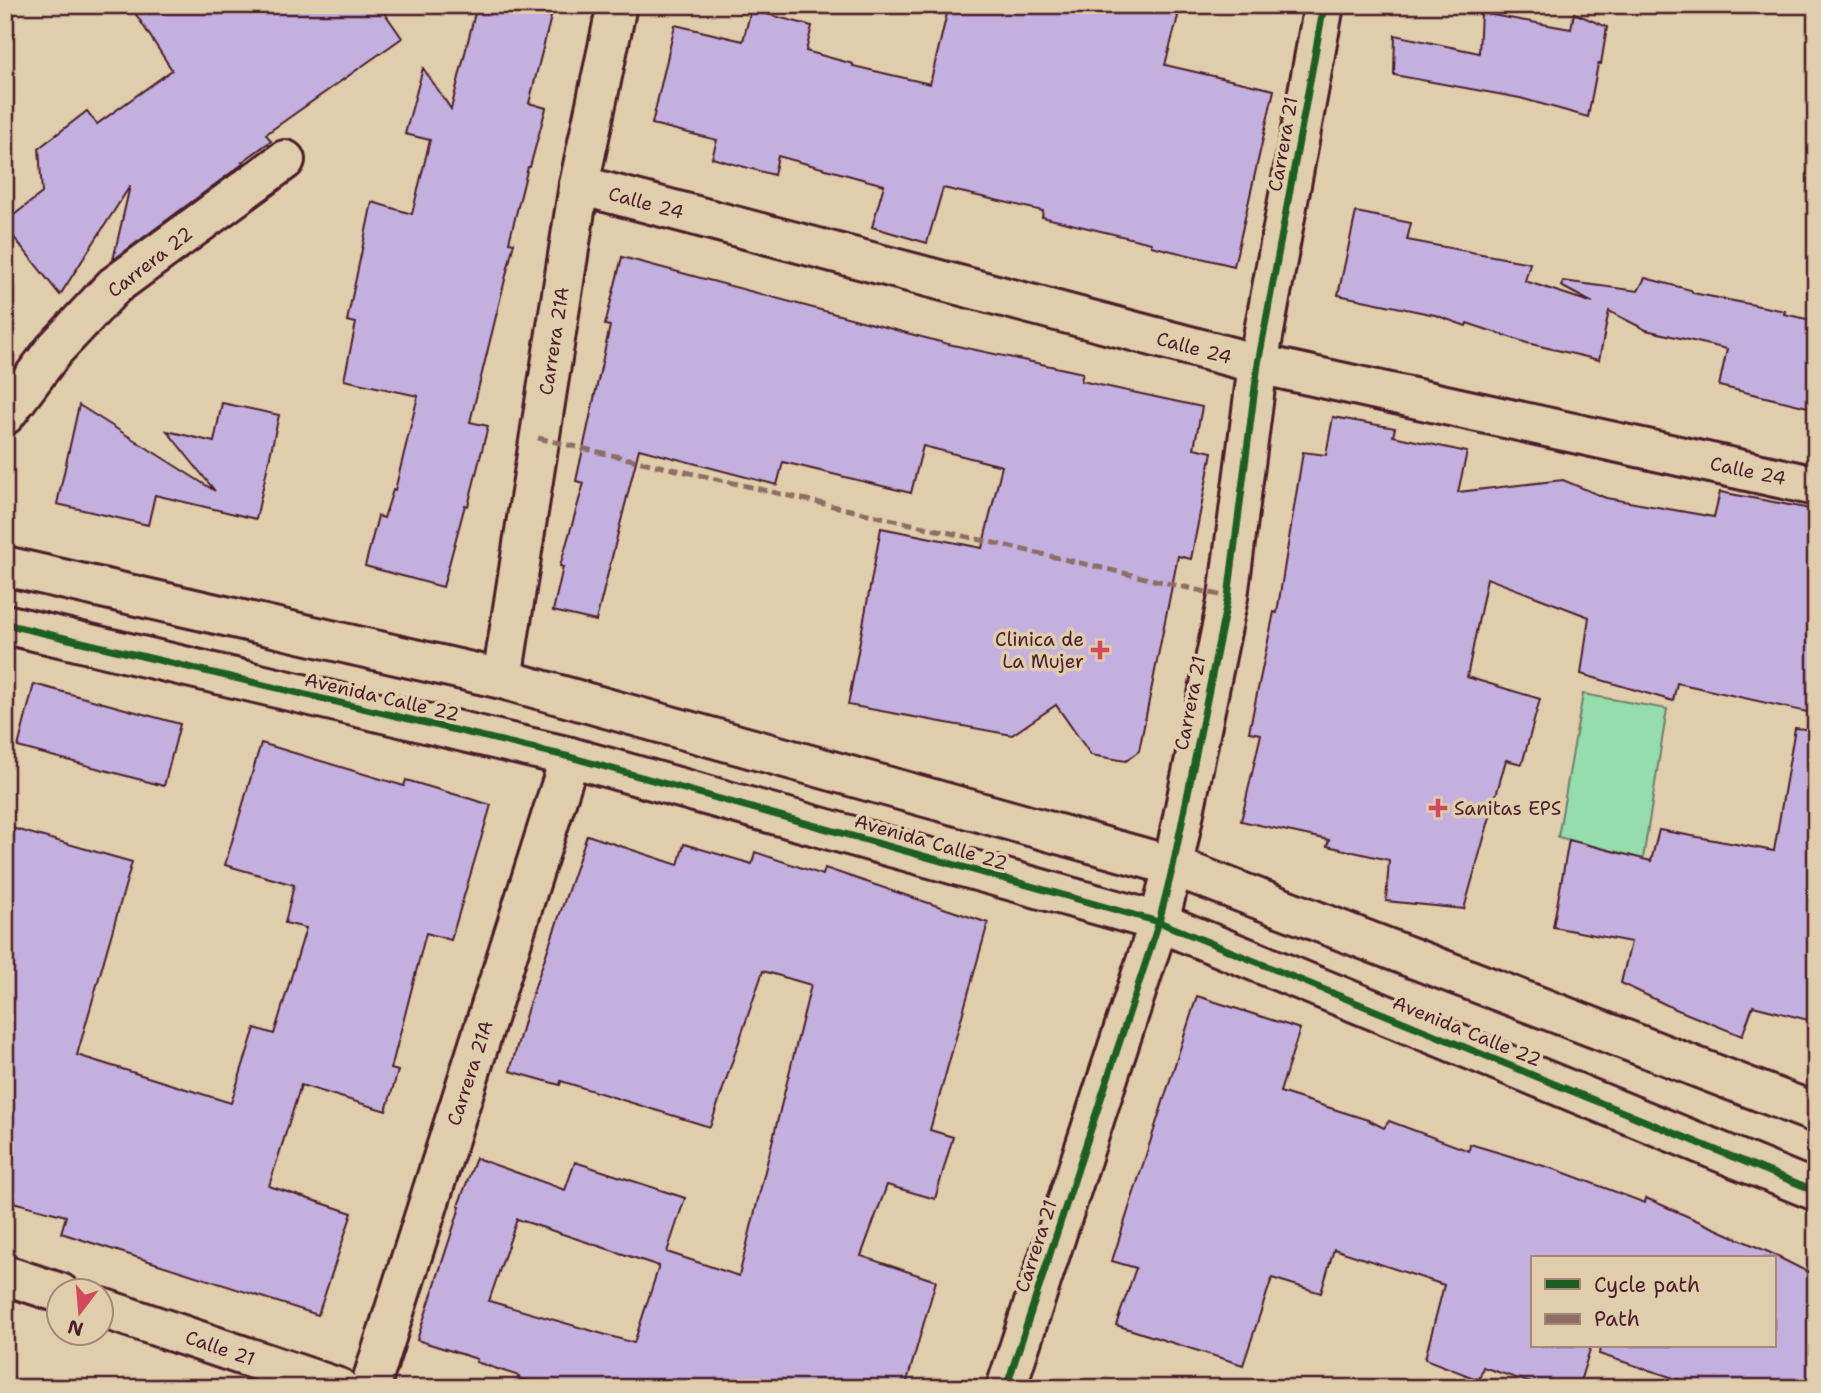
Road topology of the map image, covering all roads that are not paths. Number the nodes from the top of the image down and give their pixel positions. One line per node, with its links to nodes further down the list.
1 (617, 5): 4 (street, Carrera 21A)
2 (1324, 5): 5 (street, Carrera 21)
3 (285, 160): 6 (street, Carrera 22)
4 (579, 185): 5 (street, Calle 24); 10 (street, Carrera 21A)
5 (1258, 364): 7 (street, Calle 24); 12 (street, Carrera 21)
6 (5, 415)
7 (1816, 486)
8 (5, 566): 10 (street)
9 (5, 624): 11 (street, Avenida Calle 22)
10 (502, 679): 12 (street)
11 (570, 757): 13 (street, Avenida Calle 22); 20 (street, Carrera 21A)
12 (1173, 866): 13 (street, Carrera 21); 14 (street)
13 (1159, 922): 15 (street, Avenida Calle 22); 21 (street, Carrera 21)
14 (1816, 1113)
15 (1816, 1191)
16 (5, 1275): 17 (street)
17 (46, 1288)
18 (116, 1313): 19 (street, Calle 21)
19 (339, 1388)
20 (370, 1388)
21 (1006, 1388)

